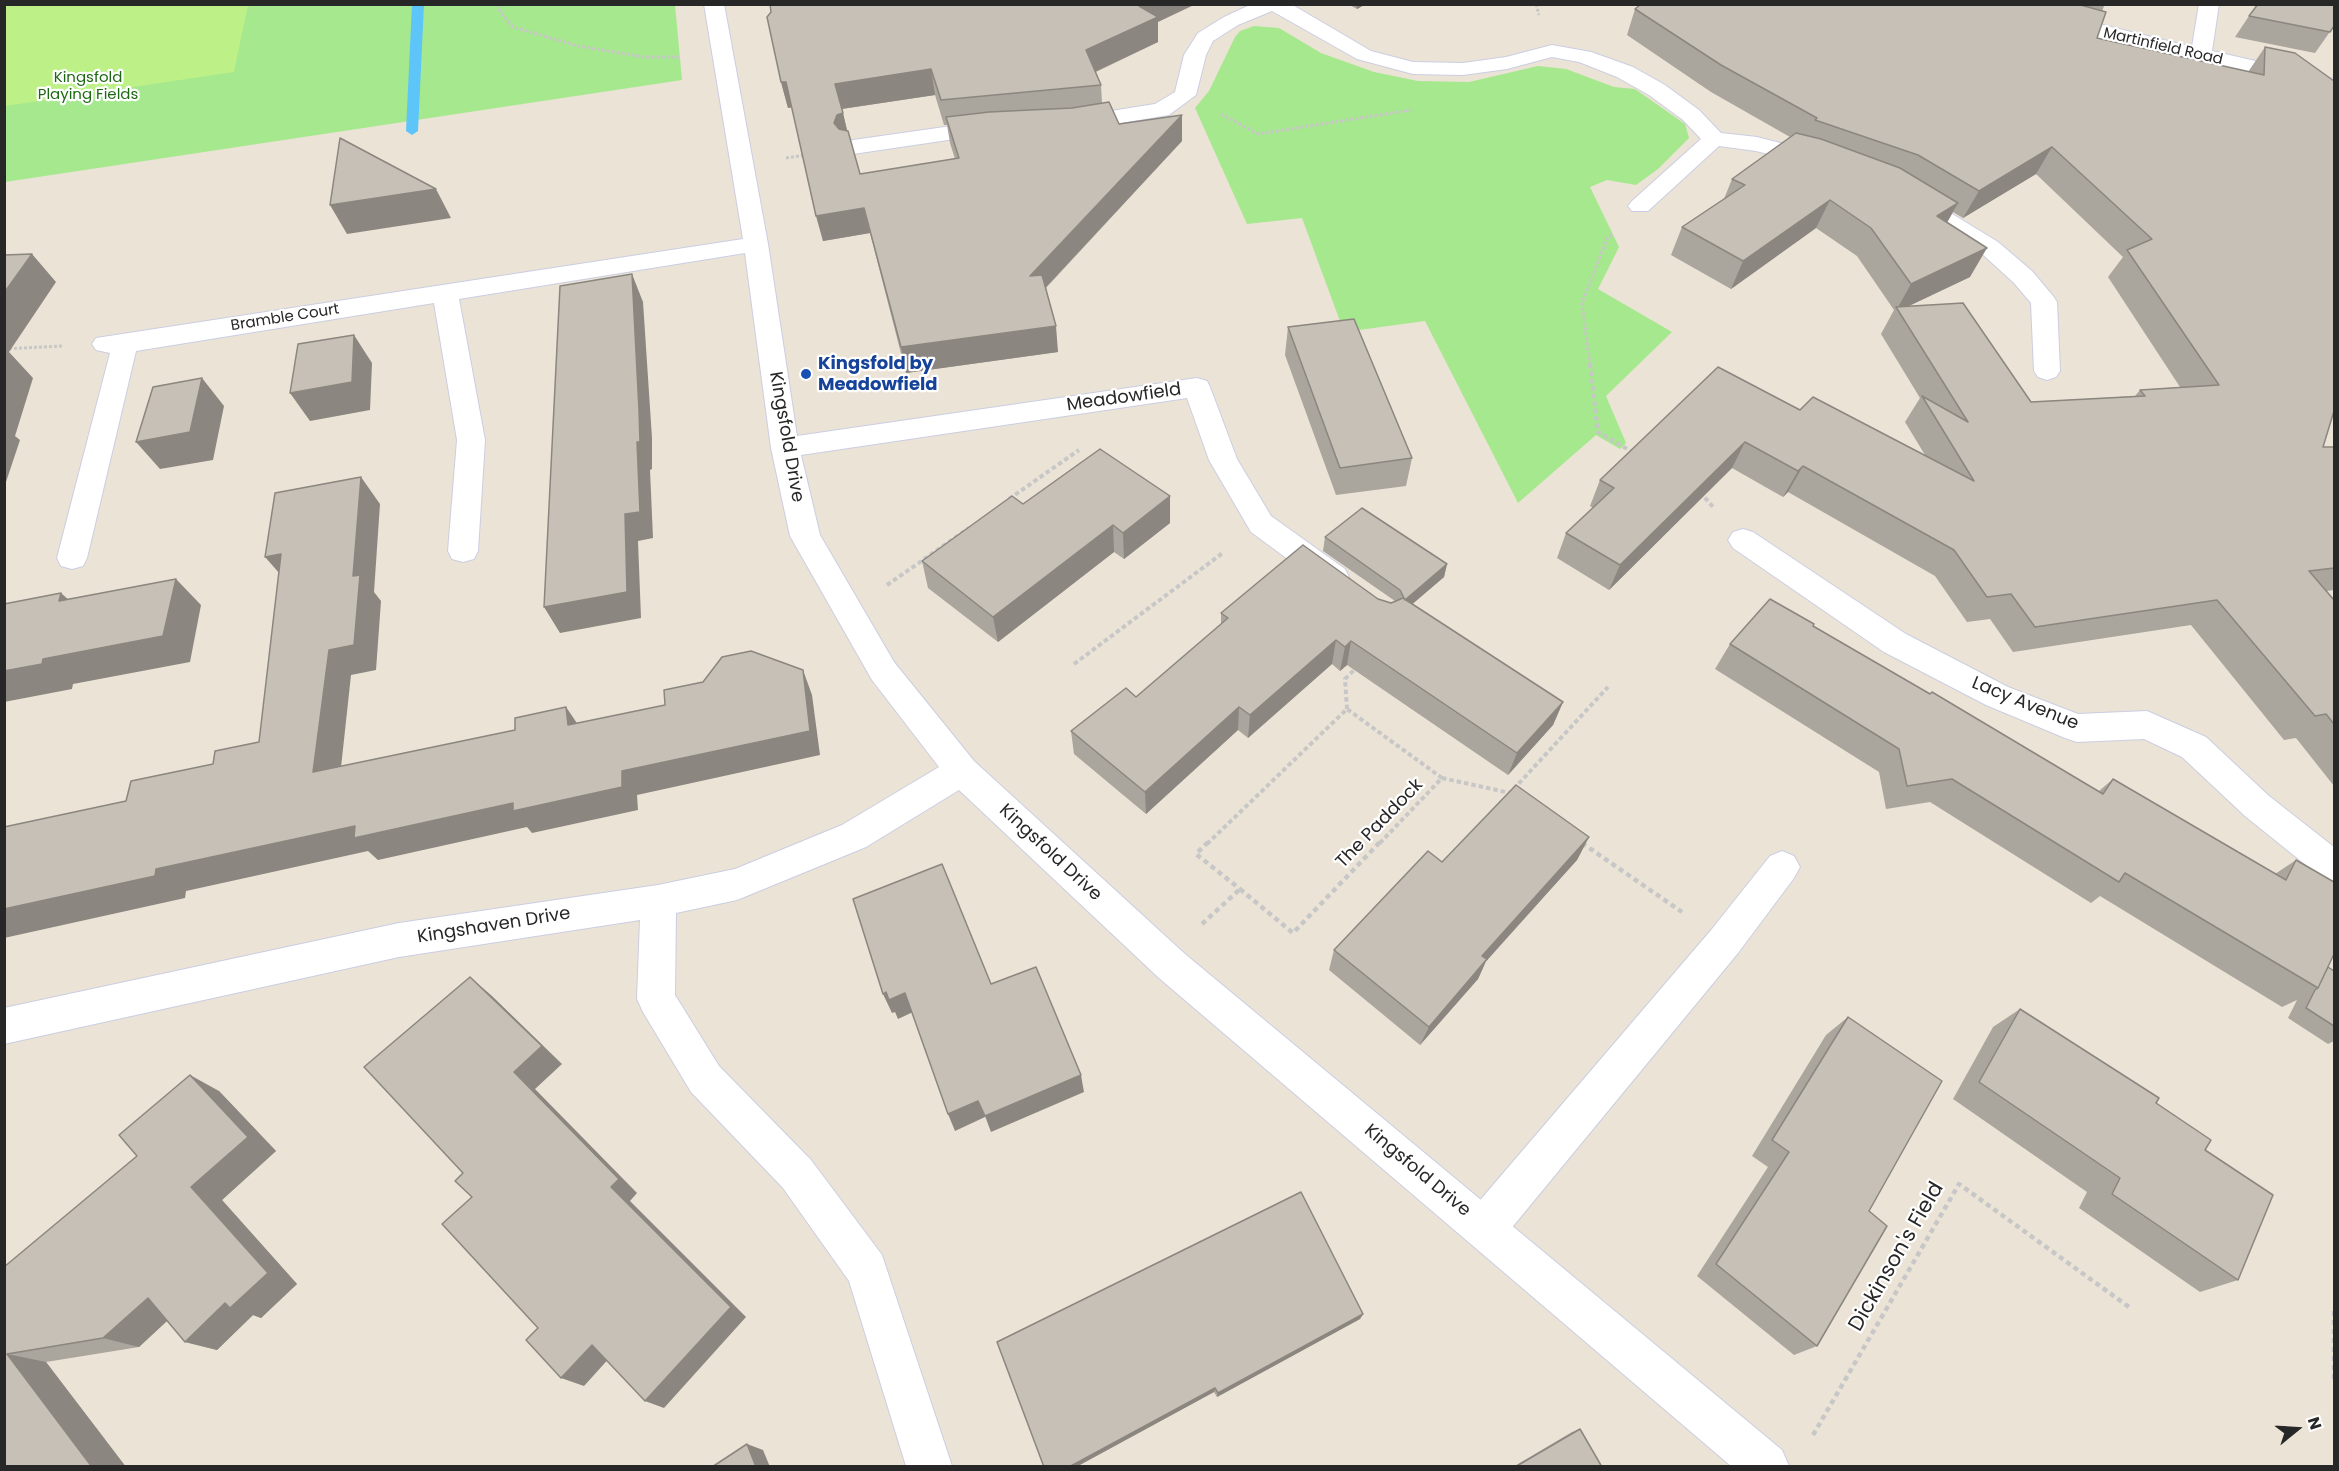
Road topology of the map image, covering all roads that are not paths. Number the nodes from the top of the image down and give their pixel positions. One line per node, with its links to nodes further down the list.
1 (714, 4): 15 (street, Kingsfold Drive)
2 (1270, 4): 8 (street)
3 (1275, 4): 10 (street)
4 (1994, 4): 6 (street, Martinfield Road)
5 (2209, 4): 6 (street)
6 (2201, 56): 7 (street, Martinfield Road)
7 (2334, 85)
8 (1050, 125)
9 (1015, 127): 11 (street)
10 (1714, 139): 12 (street); 14 (street)
11 (853, 147)
12 (1839, 168)
13 (1895, 189): 17 (street)
14 (1640, 206)
15 (756, 244): 16 (street, Bramble Court); 18 (street, Kingsfold Drive)
16 (445, 292): 20 (street); 21 (street, Bramble Court)
17 (2047, 371)
18 (786, 448): 22 (street, Meadowfield); 23 (street, Kingsfold Drive)
19 (1743, 540): 25 (street, Lacy Avenue)
20 (463, 551)
21 (72, 558)
22 (1356, 592)
23 (962, 771): 26 (street, Kingshaven Drive); 28 (street, Kingsfold Drive)
24 (1782, 867): 28 (street)
25 (2334, 867)
26 (658, 901): 27 (street, Kingshaven Drive); 29 (street)
27 (4, 1026)
28 (1485, 1227): 30 (street, Kingsfold Drive)
29 (929, 1467)
30 (1766, 1467)

